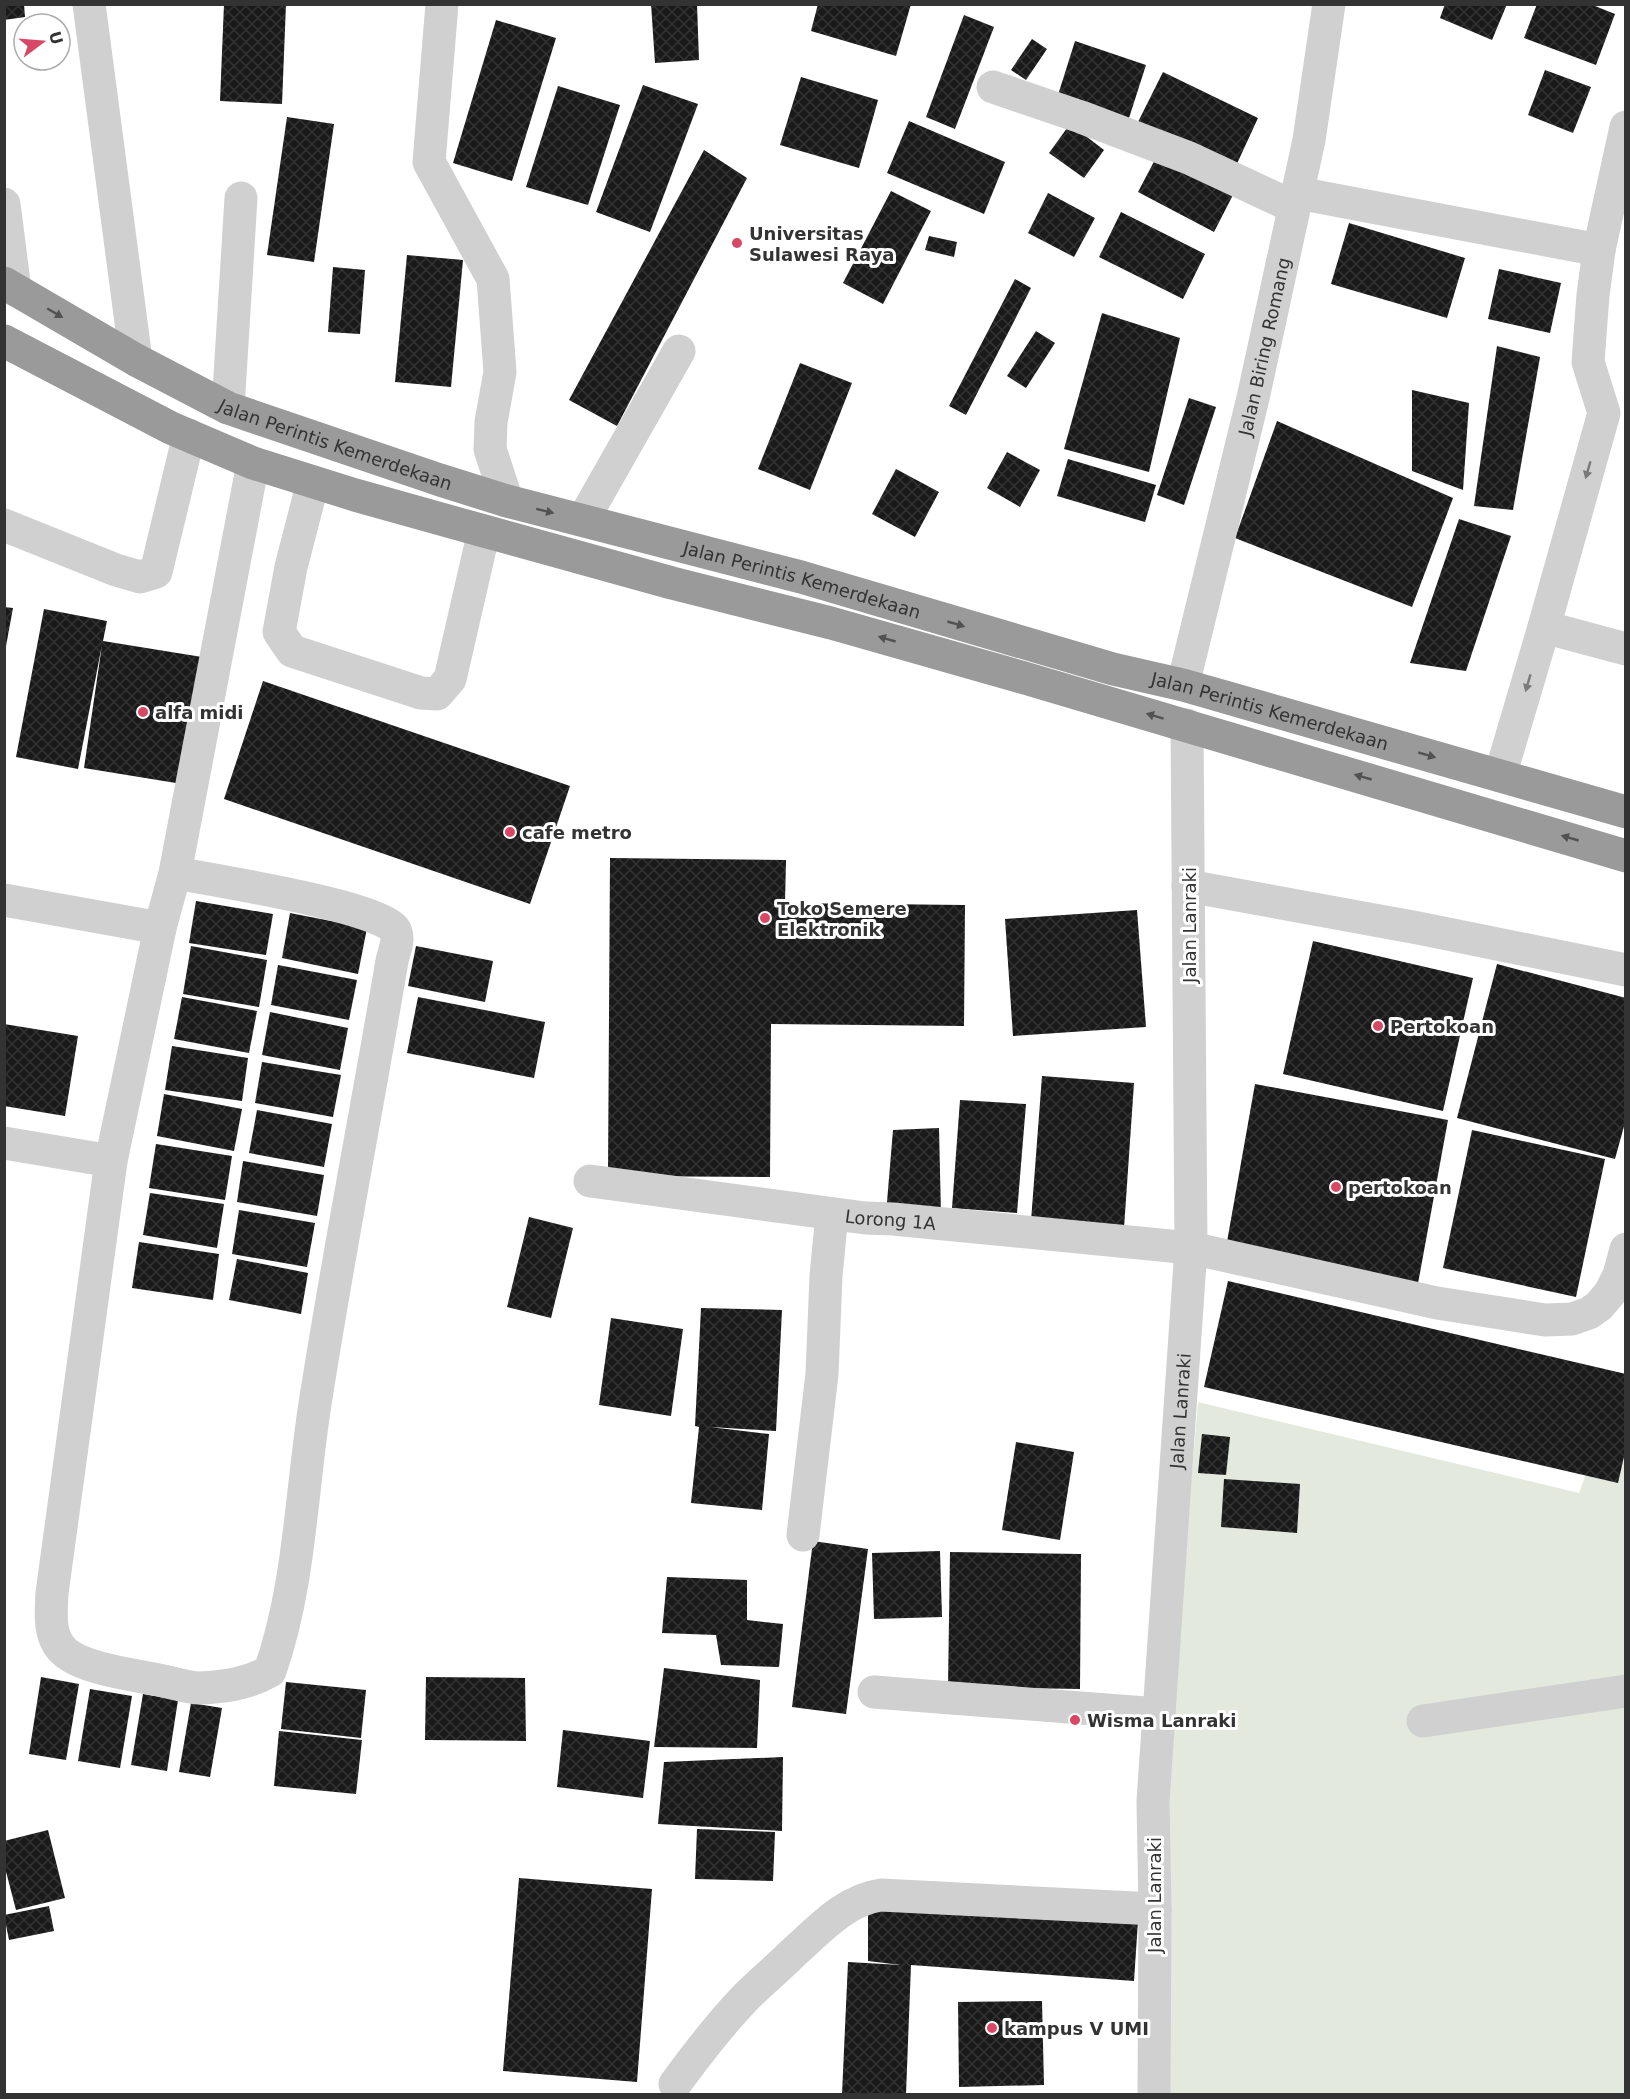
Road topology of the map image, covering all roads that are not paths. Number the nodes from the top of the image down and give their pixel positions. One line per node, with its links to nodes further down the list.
1 (89, 4): 13 (street)
2 (442, 4): 19 (street)
3 (1329, 4): 7 (street, Jalan Biring Romang)
4 (993, 87): 7 (street)
5 (1626, 127): 9 (street)
6 (241, 198): 14 (street)
7 (1296, 200): 9 (street); 25 (street, Jalan Biring Romang)
8 (4, 204): 10 (street)
9 (1599, 250): 15 (street)
10 (10, 286): 13 (highway, Jalan Perintis Kemerdekaan, one-way to 13)
11 (4, 341): 16 (highway, Jalan Perintis Kemerdekaan)
12 (679, 351): 20 (street)
13 (136, 360): 14 (highway, Jalan Perintis Kemerdekaan)
14 (228, 408): 19 (highway, Jalan Perintis Kemerdekaan)
15 (1615, 416): 23 (street, one-way to 23)
16 (189, 435): 17 (highway, Jalan Perintis Kemerdekaan); 21 (street)
17 (253, 463): 18 (highway, Jalan Perintis Kemerdekaan); 30 (street)
18 (313, 482): 22 (highway, Jalan Perintis Kemerdekaan); 22 (street)
19 (507, 501): 20 (highway, Jalan Perintis Kemerdekaan, one-way to 20)
20 (583, 520): 25 (highway, Jalan Perintis Kemerdekaan, one-way to 25)
21 (4, 525)
22 (484, 531): 26 (highway, Jalan Perintis Kemerdekaan, one-way to 22)
23 (1544, 627): 24 (street); 27 (street, one-way to 27)
24 (1626, 649)
25 (1184, 685): 27 (highway, Jalan Perintis Kemerdekaan, one-way to 27)
26 (1186, 725): 29 (highway, Jalan Perintis Kemerdekaan, one-way to 26); 31 (street, Jalan Lanraki)
27 (1500, 776): 28 (highway, Jalan Perintis Kemerdekaan)
28 (1626, 812)
29 (1626, 856)
30 (175, 873): 33 (street); 36 (street)
31 (1188, 886): 34 (street); 39 (street, Jalan Lanraki)
32 (4, 900): 33 (street)
33 (160, 928): 36 (street)
34 (1626, 970)
35 (4, 1143): 36 (street)
36 (111, 1161)
37 (590, 1181): 38 (street, Lorong 1A)
38 (832, 1214): 39 (street, Lorong 1A); 41 (street)
39 (1191, 1248): 40 (street, Lorong 1A); 44 (street, Jalan Lanraki)
40 (1626, 1249)
41 (803, 1536)
42 (1626, 1690): 45 (street)
43 (874, 1692): 44 (street)
44 (1159, 1714): 46 (street, Jalan Lanraki)
45 (1424, 1721)
46 (1155, 1909): 47 (street); 48 (street, Jalan Lanraki)
47 (675, 2084)
48 (1154, 2094)

